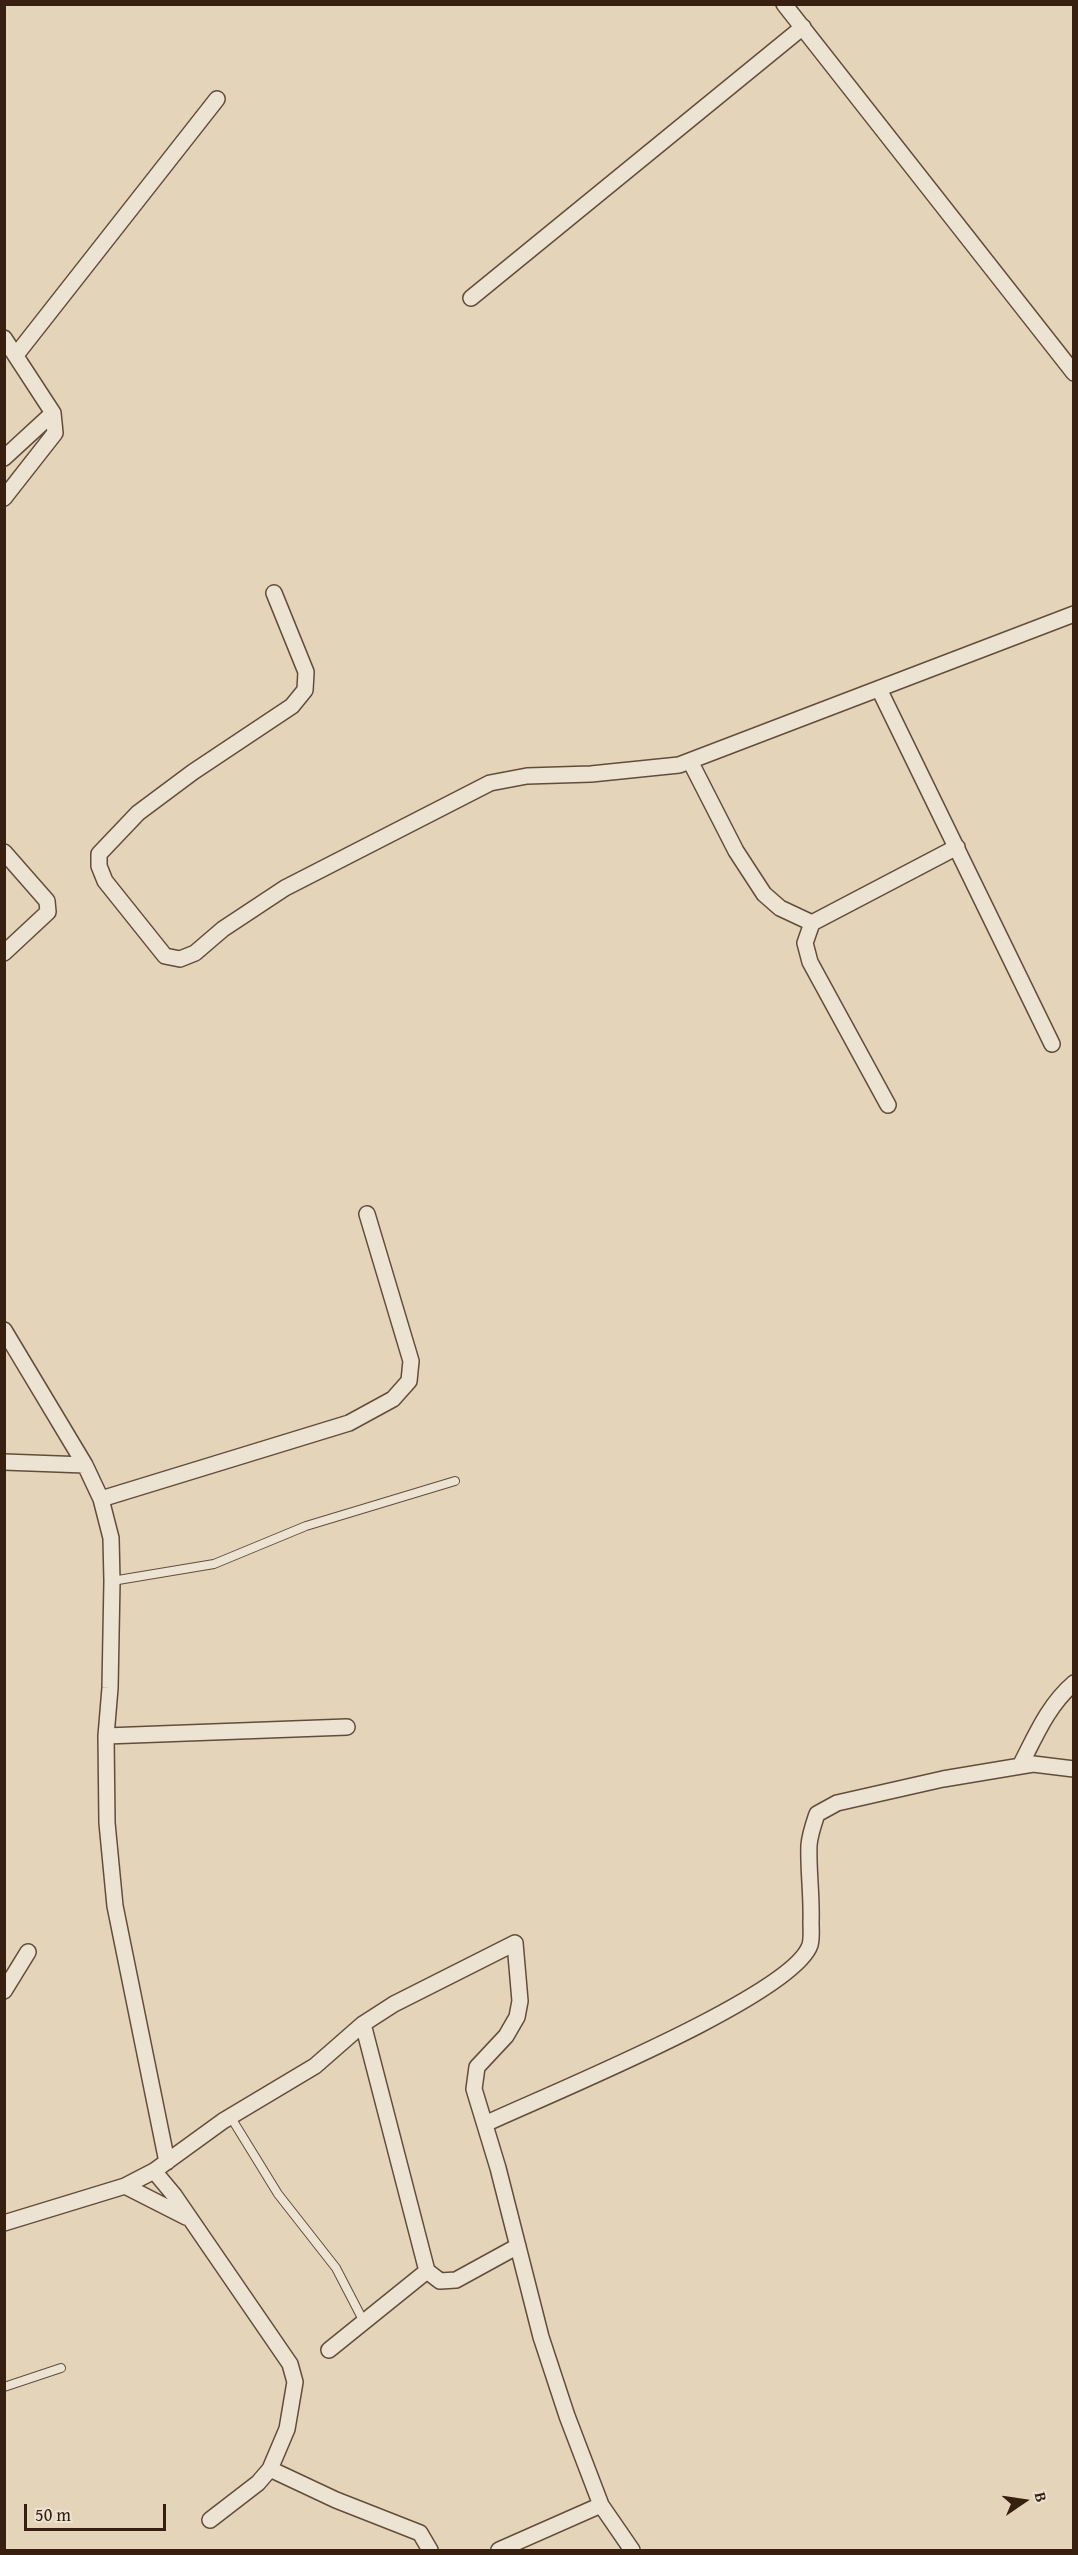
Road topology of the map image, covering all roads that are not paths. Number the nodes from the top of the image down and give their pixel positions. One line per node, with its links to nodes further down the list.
1 (784, 4): 2 (street)
2 (803, 27): 4 (street); 7 (street)
3 (217, 99): 6 (street)
4 (471, 298)
5 (4, 338): 6 (street)
6 (16, 355): 8 (street)
7 (1074, 373)
8 (53, 413): 9 (street); 10 (street)
9 (4, 458)
10 (4, 498)
11 (274, 593): 14 (street)
12 (1074, 614): 13 (street)
13 (879, 689): 14 (street); 15 (street)
14 (690, 761): 17 (street)
15 (957, 847): 17 (street); 19 (street)
16 (4, 852): 18 (street)
17 (812, 923): 20 (street)
18 (4, 953)
19 (1052, 1044)
20 (888, 1105)
21 (366, 1214): 26 (street)
22 (4, 1330): 24 (street)
23 (4, 1462): 24 (street)
24 (84, 1465): 26 (street)
25 (455, 1481): 27 (lane)
26 (101, 1499): 27 (street)
27 (112, 1581): 30 (street)
28 (1074, 1683): 31 (street)
29 (347, 1727): 30 (street)
30 (106, 1736): 38 (street)
31 (1020, 1766): 32 (street); 37 (street)
32 (1074, 1769)
33 (28, 1952): 34 (street)
34 (4, 1991)
35 (363, 2024): 36 (street); 37 (street); 44 (street)
36 (230, 2116): 38 (street); 45 (lane)
37 (484, 2124): 43 (street)
38 (167, 2162): 39 (street)
39 (154, 2171): 40 (street); 41 (street)
40 (125, 2186): 41 (street); 42 (street)
41 (190, 2219): 49 (street)
42 (4, 2223)
43 (518, 2246): 44 (street); 50 (street)
44 (427, 2271): 45 (street)
45 (364, 2322): 46 (street)
46 (329, 2350)
47 (61, 2368): 48 (lane)
48 (4, 2387)
49 (270, 2469): 51 (street); 52 (street)
50 (602, 2505): 53 (street); 54 (street)
51 (210, 2520)
52 (430, 2550)
53 (499, 2550)
54 (632, 2550)

